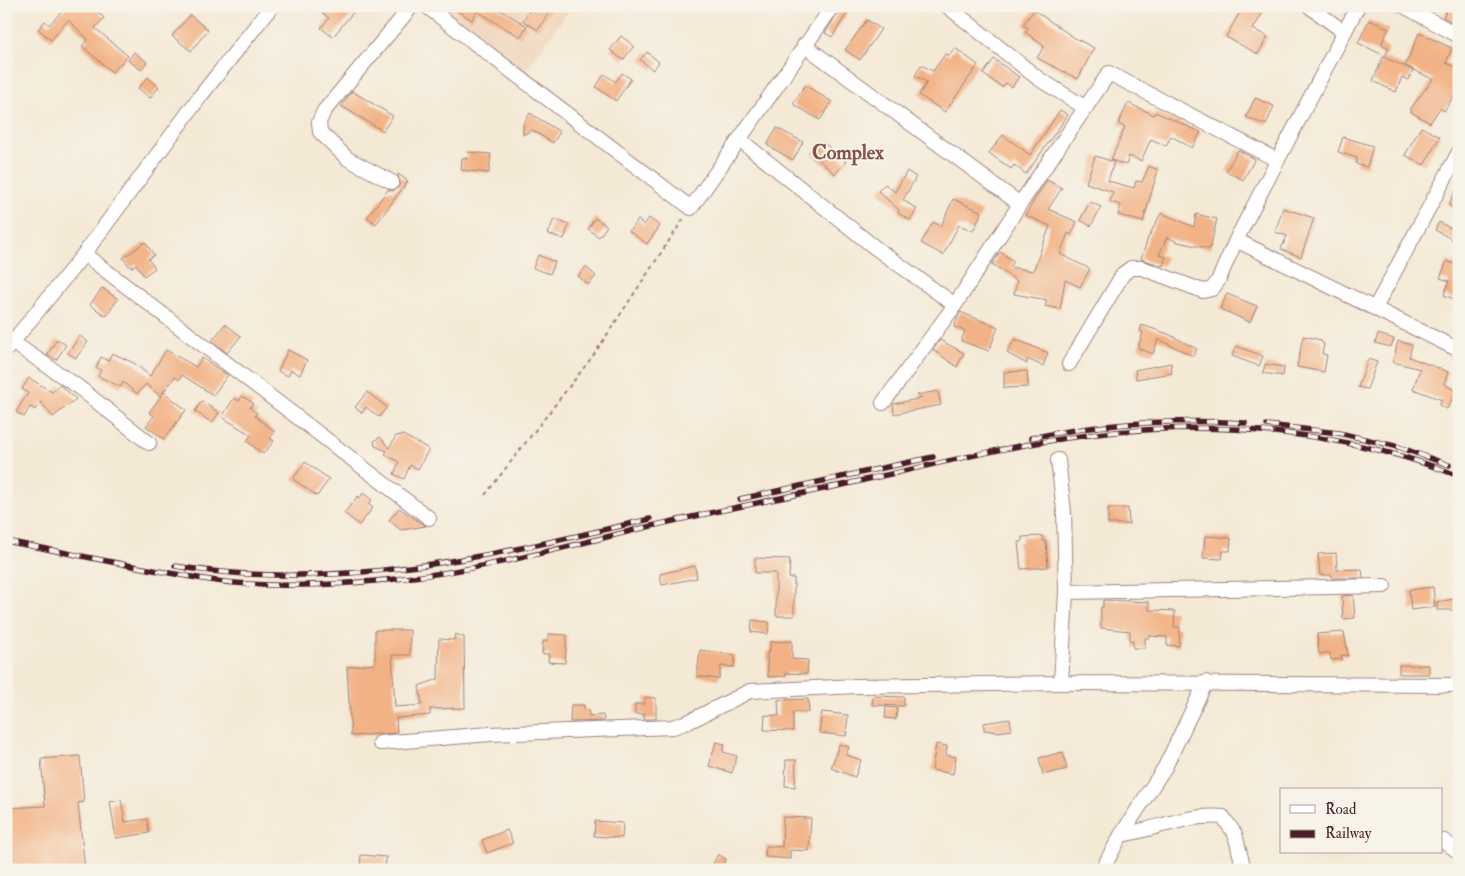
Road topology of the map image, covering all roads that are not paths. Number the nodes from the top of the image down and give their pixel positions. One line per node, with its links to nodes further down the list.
1 (272, 6): 19 (street)
2 (412, 6): 16 (street)
3 (426, 6): 13 (street)
4 (832, 6): 11 (street)
5 (948, 6): 12 (street)
6 (1309, 6): 9 (street)
7 (1358, 6): 9 (street)
8 (1404, 6): 10 (street)
9 (1344, 32): 14 (street)
10 (1459, 36)
11 (804, 45): 13 (street); 17 (street)
12 (1086, 108): 14 (street); 17 (street)
13 (740, 140): 20 (street)
14 (1277, 160): 18 (street)
15 (1457, 160): 21 (street)
16 (392, 182)
17 (1020, 204): 20 (street)
18 (1236, 240): 21 (street); 24 (street)
19 (84, 254): 22 (street); 28 (street)
20 (955, 305): 25 (street)
21 (1375, 308): 23 (street)
22 (9, 346): 26 (street)
23 (1459, 350)
24 (1069, 364)
25 (883, 403)
26 (149, 443)
27 (1058, 460): 30 (street)
28 (430, 518)
29 (1384, 586): 30 (street)
30 (1066, 592): 32 (street)
31 (1206, 682): 32 (street); 33 (street); 35 (street)
32 (1060, 683): 34 (street)
33 (1459, 685)
34 (380, 742)
35 (1121, 835): 38 (street); 39 (street)
36 (1444, 841): 37 (street)
37 (1459, 852)
38 (1102, 870)
39 (1244, 870)

